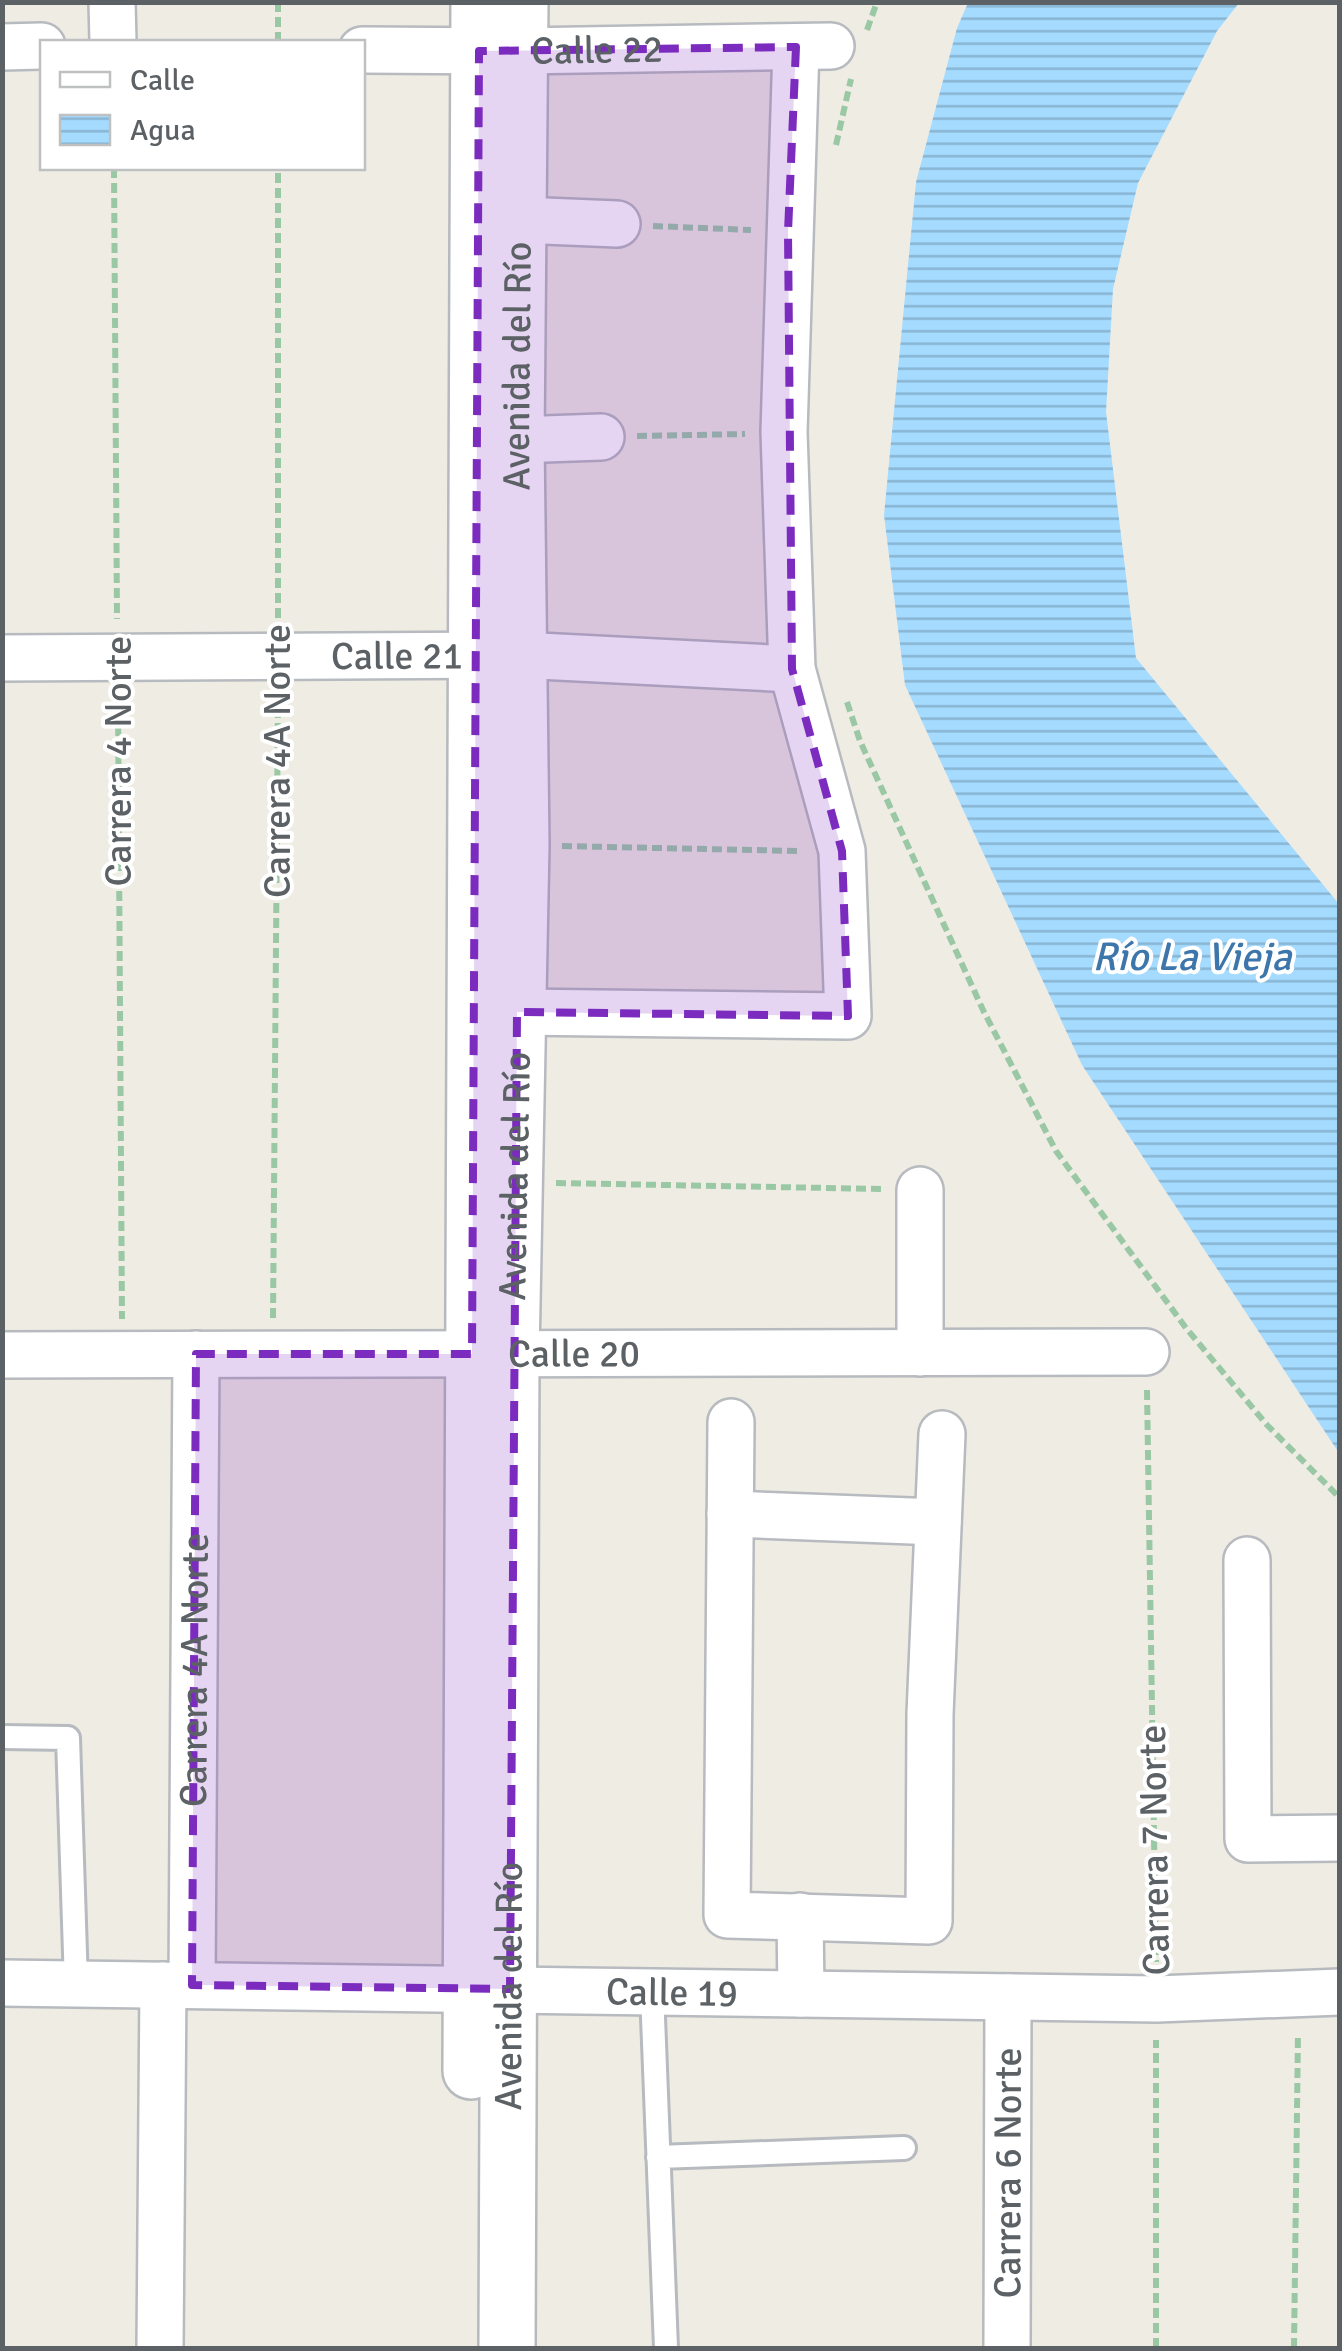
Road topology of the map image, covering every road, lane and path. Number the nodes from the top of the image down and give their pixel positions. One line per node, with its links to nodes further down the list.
1 (112, 2): 5 (street)
2 (278, 2): 6 (path)
3 (877, 2): 10 (path)
4 (500, 27): 9 (street, Calle 22); 10 (street, Calle 22); 14 (street, Avenida del Río); 20 (street, Avenida del Río)
5 (112, 40)
6 (278, 40)
7 (40, 46): 8 (street)
8 (2, 47)
9 (365, 50)
10 (836, 51): 11 (path); 16 (street)
11 (833, 159)
12 (114, 170): 23 (path, Carrera 4 Norte)
13 (278, 170): 21 (path, Carrera 4A Norte)
14 (520, 220): 15 (street); 19 (street, Avenida del Río)
15 (617, 224): 16 (path)
16 (788, 232): 17 (street)
17 (784, 432): 18 (path); 24 (street)
18 (601, 438): 19 (street)
19 (516, 440): 20 (street, Avenida del Río)
20 (497, 655): 21 (street, Calle 21); 24 (street, Calle 21); 26 (street, Avenida del Río); 34 (street, Avenida del Río)
21 (278, 657): 23 (street, Calle 21); 37 (path, Carrera 4A Norte)
22 (2, 658): 23 (street, Calle 21)
23 (118, 659): 36 (path, Carrera 4 Norte)
24 (792, 668): 27 (street)
25 (842, 688): 40 (path)
26 (521, 845): 27 (path); 28 (street, Avenida del Río)
27 (842, 852): 28 (street)
28 (517, 1012): 29 (street, Avenida del Río)
29 (514, 1182): 30 (path); 34 (street, Avenida del Río)
30 (920, 1190): 32 (street)
31 (1146, 1352): 32 (street, Calle 20); 55 (path, Carrera 7 Norte)
32 (920, 1353): 34 (street, Calle 20)
33 (196, 1354): 36 (street, Calle 20); 37 (street, Calle 20); 49 (street, Carrera 4A Norte)
34 (492, 1354): 37 (street, Calle 20); 50 (street, Avenida del Río)
35 (2, 1355): 36 (street, Calle 20)
36 (122, 1355)
37 (272, 1355)
38 (731, 1422): 41 (street)
39 (942, 1434): 42 (street)
40 (1340, 1498)
41 (730, 1514): 42 (street); 46 (street)
42 (938, 1522): 46 (street)
43 (1247, 1560): 45 (street)
44 (2, 1738): 48 (lane)
45 (1340, 1838)
46 (800, 1916): 53 (street)
47 (2, 1982): 48 (street, Calle 19)
48 (76, 1984): 49 (street, Calle 19)
49 (178, 1985): 50 (street, Calle 19); 58 (street, Carrera 4A Norte)
50 (491, 1989): 51 (street, Calle 19); 59 (street, Avenida del Río); 60 (street, Avenida del Río)
51 (652, 1992): 53 (street, Calle 19); 57 (lane)
52 (1319, 1992): 55 (street, Calle 19); 64 (path)
53 (801, 1994): 54 (street, Calle 19)
54 (1008, 1997): 55 (street, Calle 19); 62 (street, Carrera 6 Norte)
55 (1156, 1998): 63 (path, Carrera 7 Norte)
56 (904, 2148): 57 (lane)
57 (658, 2157): 61 (lane)
58 (160, 2348)
59 (470, 2348)
60 (506, 2348)
61 (666, 2348)
62 (1007, 2348)
63 (1156, 2348)
64 (1294, 2348)

